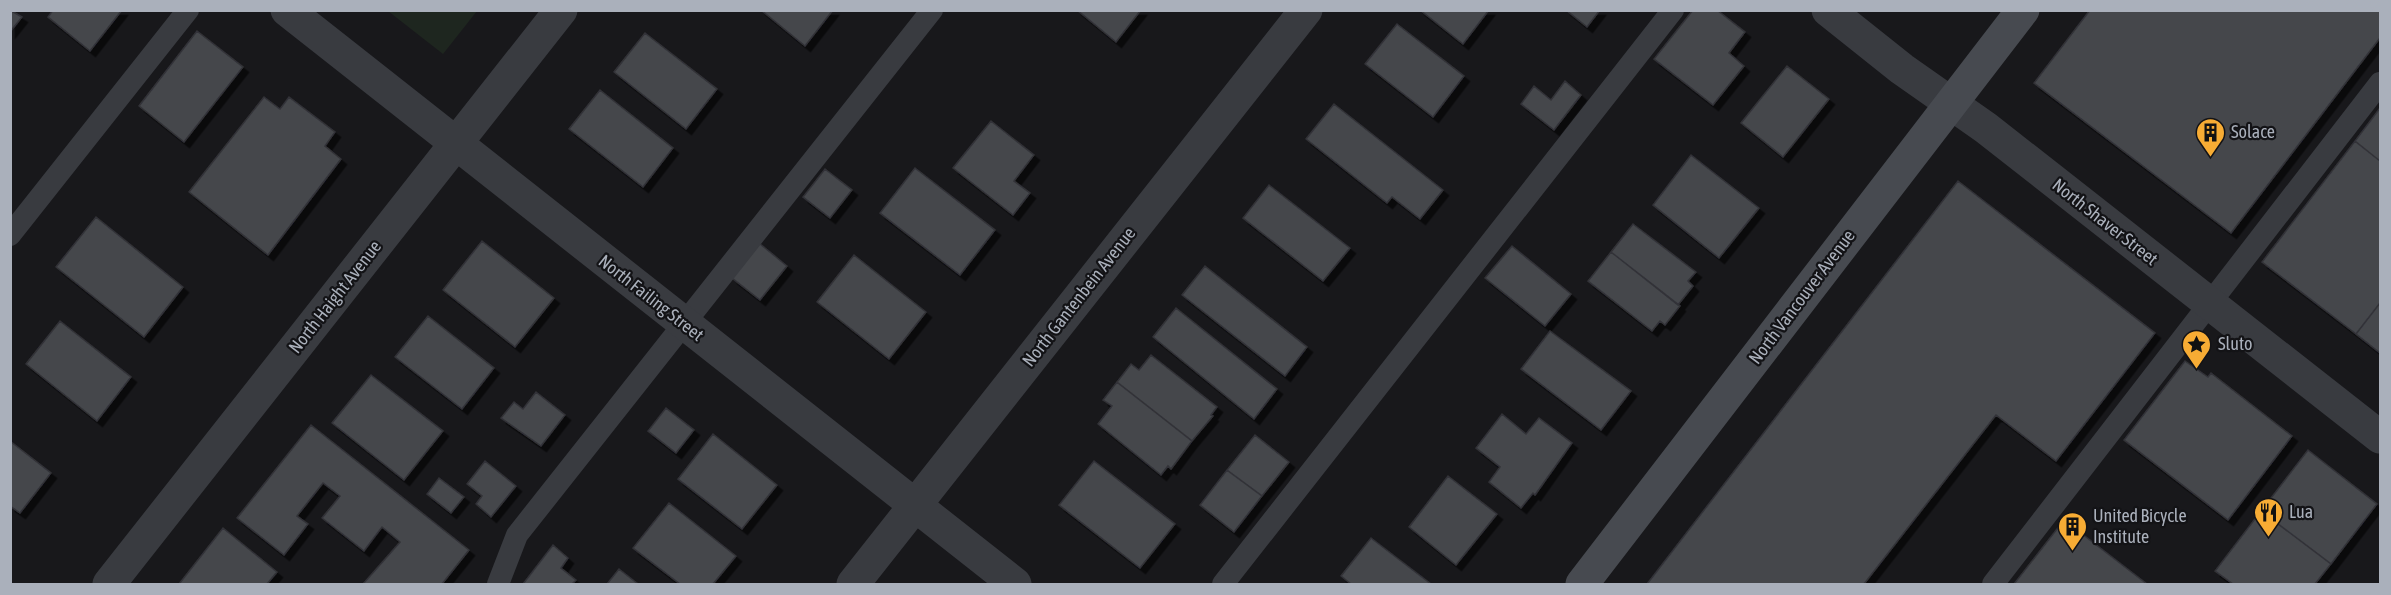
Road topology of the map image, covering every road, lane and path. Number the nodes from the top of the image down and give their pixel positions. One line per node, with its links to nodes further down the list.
1 (188, 10): 12 (lane)
2 (287, 10): 11 (street, North Failing Street)
3 (561, 10): 11 (street, North Haight Avenue)
4 (932, 10): 14 (lane)
5 (1306, 10): 16 (street, North Gantenbein Avenue)
6 (1673, 10): 21 (lane)
7 (1828, 10): 10 (street, North Shaver Street)
8 (2023, 10): 10 (main road, North Vancouver Avenue)
9 (2380, 83): 13 (lane)
10 (1950, 104): 13 (street, North Shaver Street); 22 (main road, North Vancouver Avenue)
11 (456, 144): 14 (street, North Failing Street); 17 (street, North Haight Avenue)
12 (10, 235)
13 (2210, 304): 15 (street, North Shaver Street); 23 (lane)
14 (684, 324): 16 (street, North Failing Street); 18 (lane)
15 (2380, 437)
16 (915, 506): 19 (street, North Gantenbein Avenue); 20 (street, North Failing Street)
17 (109, 585)
18 (498, 585)
19 (853, 585)
20 (1015, 585)
21 (1223, 585)
22 (1582, 585)
23 (1994, 585)

